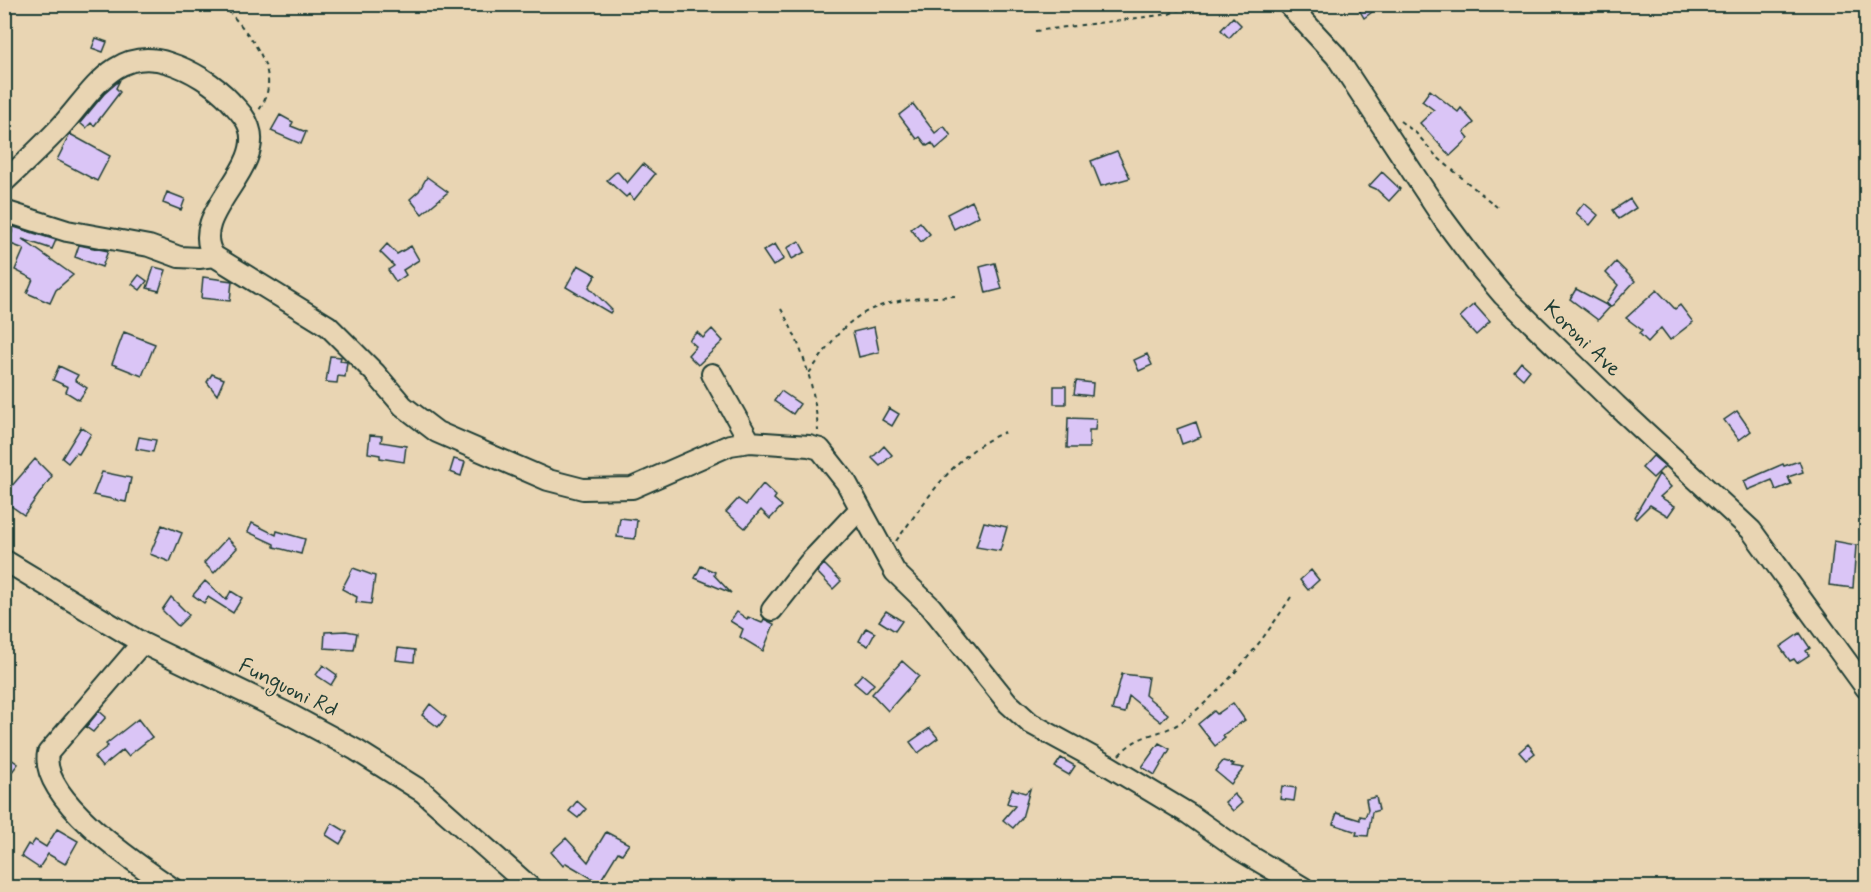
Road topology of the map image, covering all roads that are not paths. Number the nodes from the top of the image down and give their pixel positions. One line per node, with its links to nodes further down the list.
1 (1288, 4): 11 (street, Koroni Ave)
2 (4, 182): 4 (street)
3 (4, 211): 4 (street)
4 (214, 256): 6 (street)
5 (712, 374): 6 (street)
6 (750, 442): 7 (street)
7 (860, 509): 9 (street); 14 (street)
8 (4, 560): 10 (street, Funguoni Rd)
9 (772, 610)
10 (142, 643): 12 (street); 13 (street, Funguoni Rd)
11 (1866, 688)
12 (172, 888)
13 (531, 888)
14 (1304, 888)

